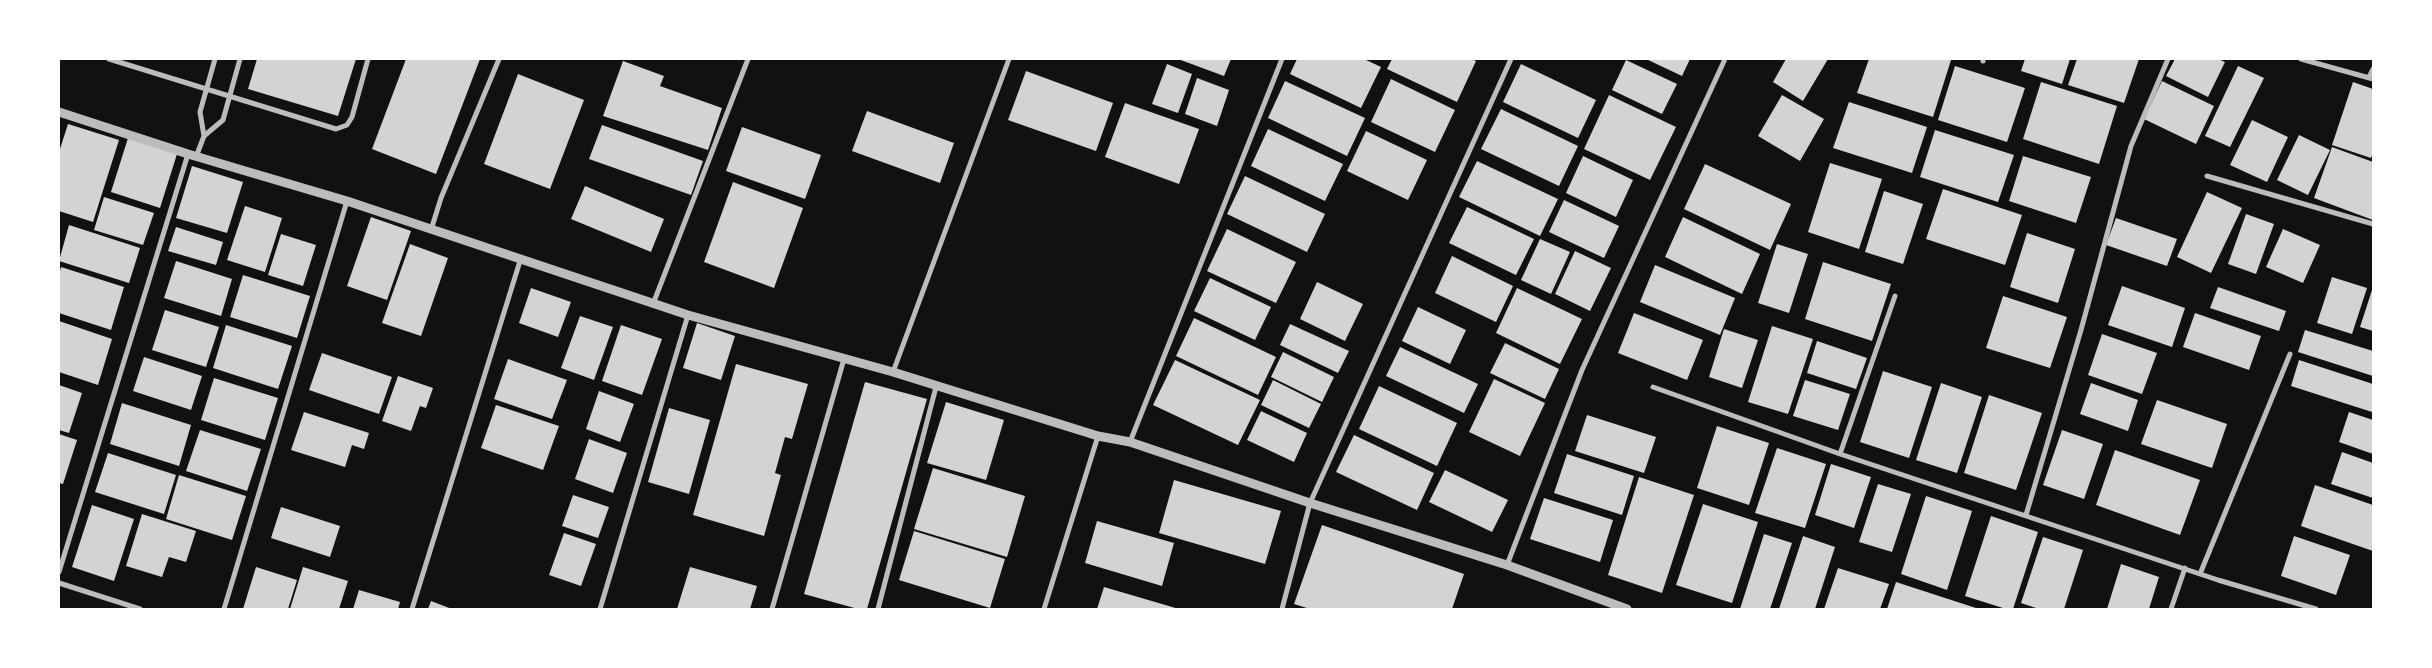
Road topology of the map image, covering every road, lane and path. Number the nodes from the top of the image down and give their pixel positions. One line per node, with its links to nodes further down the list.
1 (109, 59): 15 (street)
2 (215, 59): 15 (street)
3 (240, 59): 16 (street)
4 (368, 59): 16 (street)
5 (499, 59): 23 (street)
6 (748, 59): 26 (street)
7 (1009, 59): 30 (street)
8 (1282, 59): 34 (street)
9 (1511, 59): 36 (street)
10 (1725, 59): 38 (street)
11 (2168, 59): 37 (street)
12 (2301, 59): 14 (street)
13 (2373, 69): 14 (street)
14 (2371, 78)
15 (206, 89): 16 (street); 18 (street)
16 (230, 96): 18 (street)
17 (59, 112): 19 (street)
18 (204, 136): 19 (street)
19 (192, 155): 21 (street); 40 (street)
20 (2207, 176): 22 (street)
21 (347, 201): 23 (street); 44 (street)
22 (2373, 224)
23 (431, 230): 24 (street)
24 (520, 261): 26 (street); 45 (street)
25 (1895, 296): 35 (street)
26 (653, 304): 27 (street)
27 (688, 316): 29 (street); 46 (street)
28 (2290, 354): 41 (street)
29 (844, 360): 30 (street); 47 (street)
30 (893, 372): 31 (street)
31 (936, 387): 33 (street); 48 (street)
32 (1653, 387): 35 (street)
33 (1098, 436): 34 (street); 49 (street)
34 (1130, 442): 36 (street)
35 (1840, 454): 37 (street)
36 (1310, 503): 38 (street); 50 (street)
37 (2026, 515): 39 (street)
38 (1507, 565): 51 (street)
39 (2184, 568): 41 (street); 52 (street)
40 (59, 572)
41 (2200, 574): 53 (street)
42 (59, 583): 43 (street)
43 (140, 609)
44 (224, 609)
45 (412, 609)
46 (600, 609)
47 (772, 609)
48 (878, 609)
49 (1044, 609)
50 (1282, 609)
51 (1627, 609)
52 (2171, 609)
53 (2316, 609)

